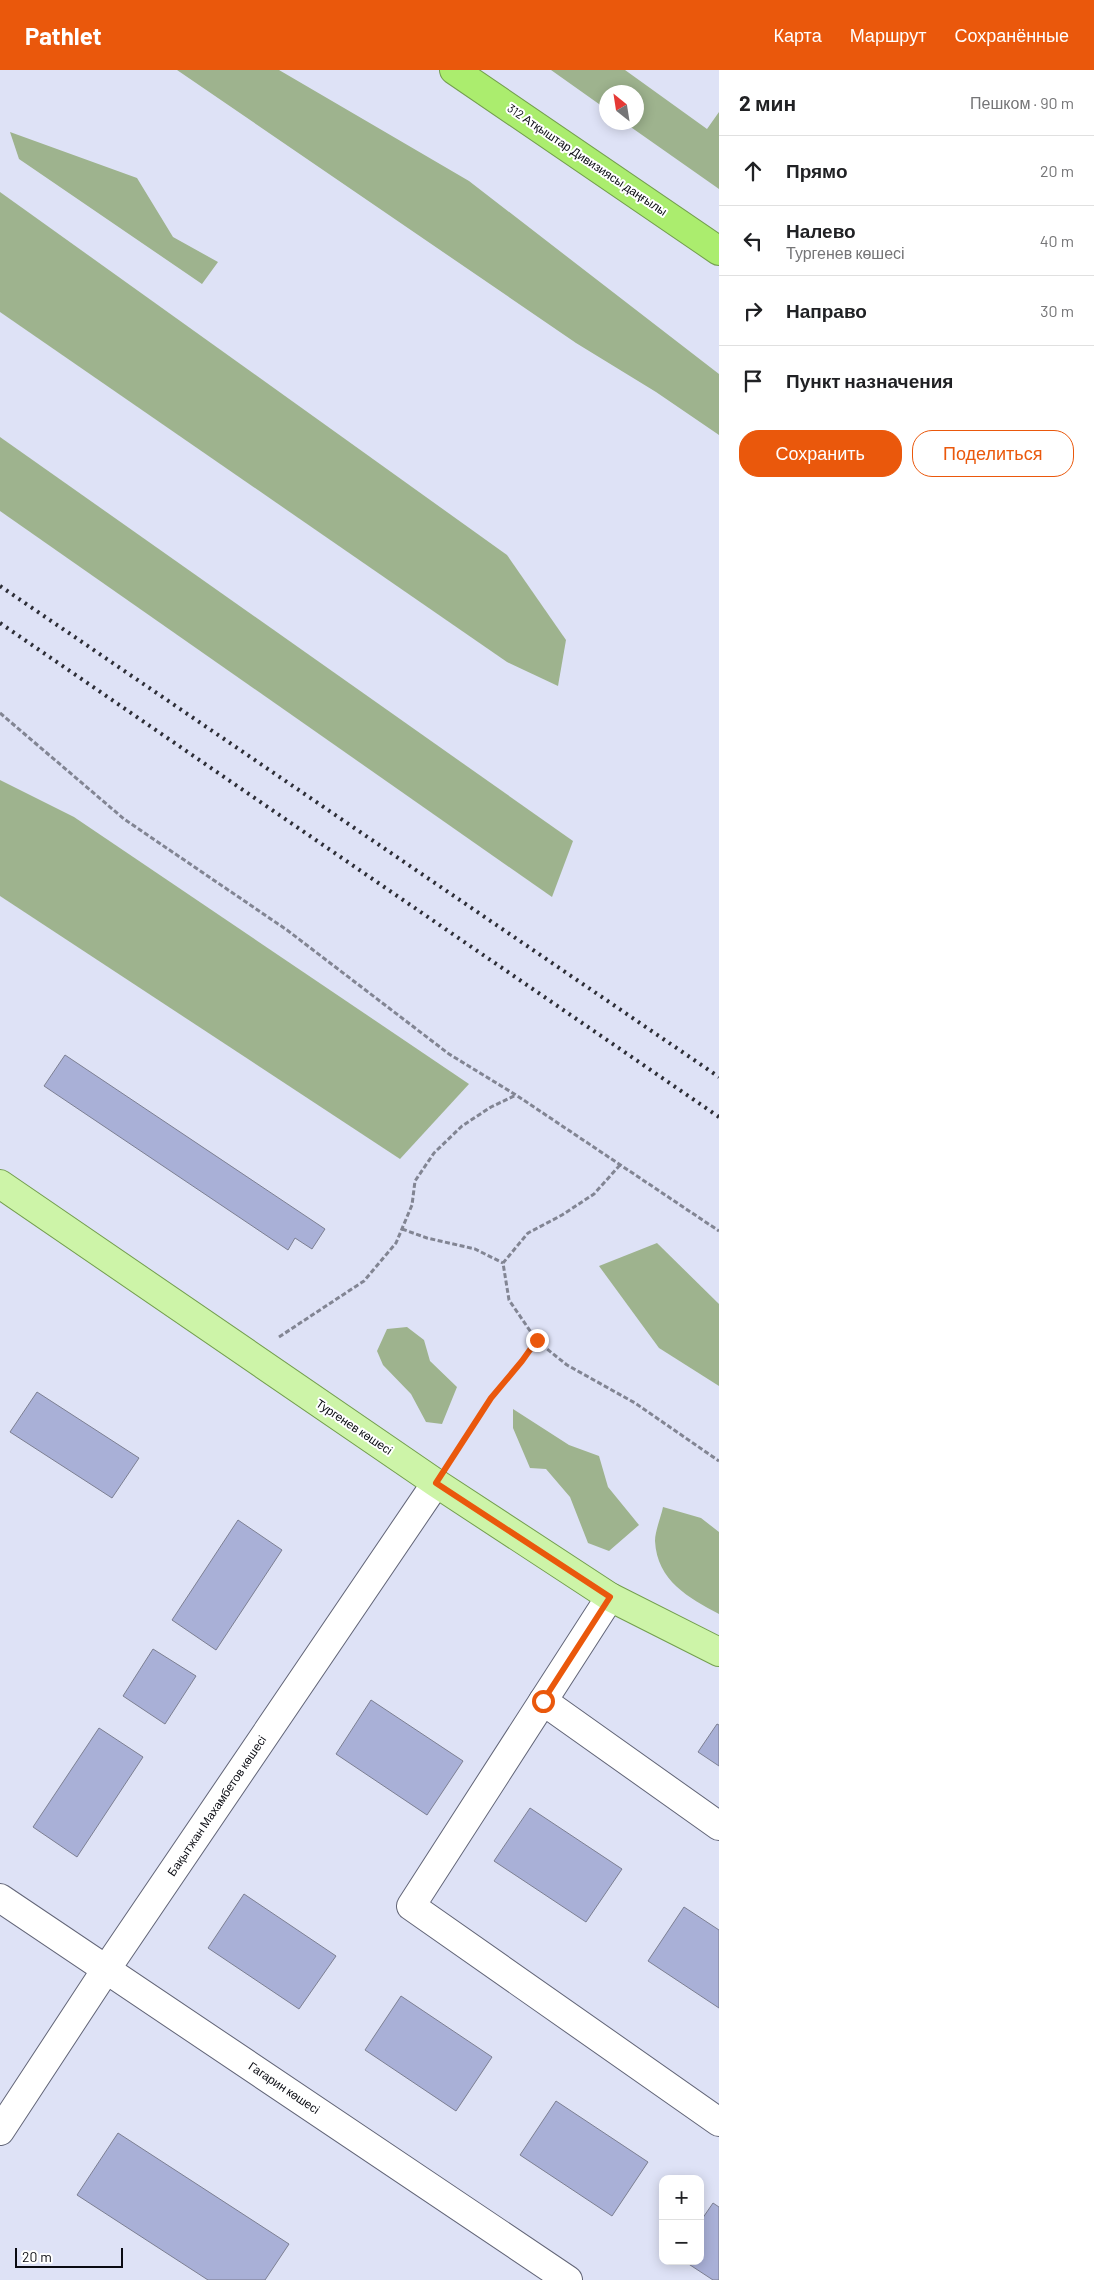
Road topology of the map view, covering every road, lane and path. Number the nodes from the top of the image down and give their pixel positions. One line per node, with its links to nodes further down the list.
1 (454, 70): 2 (highway, 312 Атқыштар Дивизиясы даңғылы)
2 (719, 251)
3 (0, 713): 4 (path)
4 (516, 1096): 5 (path); 7 (path)
5 (620, 1165): 8 (path); 9 (path)
6 (0, 1184): 11 (main road, Тургенев көшесі)
7 (402, 1229): 9 (path); 11 (path)
8 (719, 1232)
9 (503, 1263): 10 (path)
10 (537, 1340): 12 (path); 13 (path)
11 (252, 1356): 13 (main road, Тургенев көшесі)
12 (719, 1461)
13 (436, 1483): 14 (main road, Тургенев көшесі); 19 (street, Бақытжан Махамбетов көшесі)
14 (610, 1597): 15 (main road, Тургенев көшесі); 16 (street)
15 (719, 1652)
16 (543, 1701): 17 (street); 20 (street)
17 (719, 1826)
18 (0, 1898): 19 (street, Гагарин көшесі)
19 (106, 1968): 21 (street, Бақытжан Махамбетов көшесі); 22 (street, Гагарин көшесі)
20 (719, 2122)
21 (0, 2131)
22 (568, 2280)

